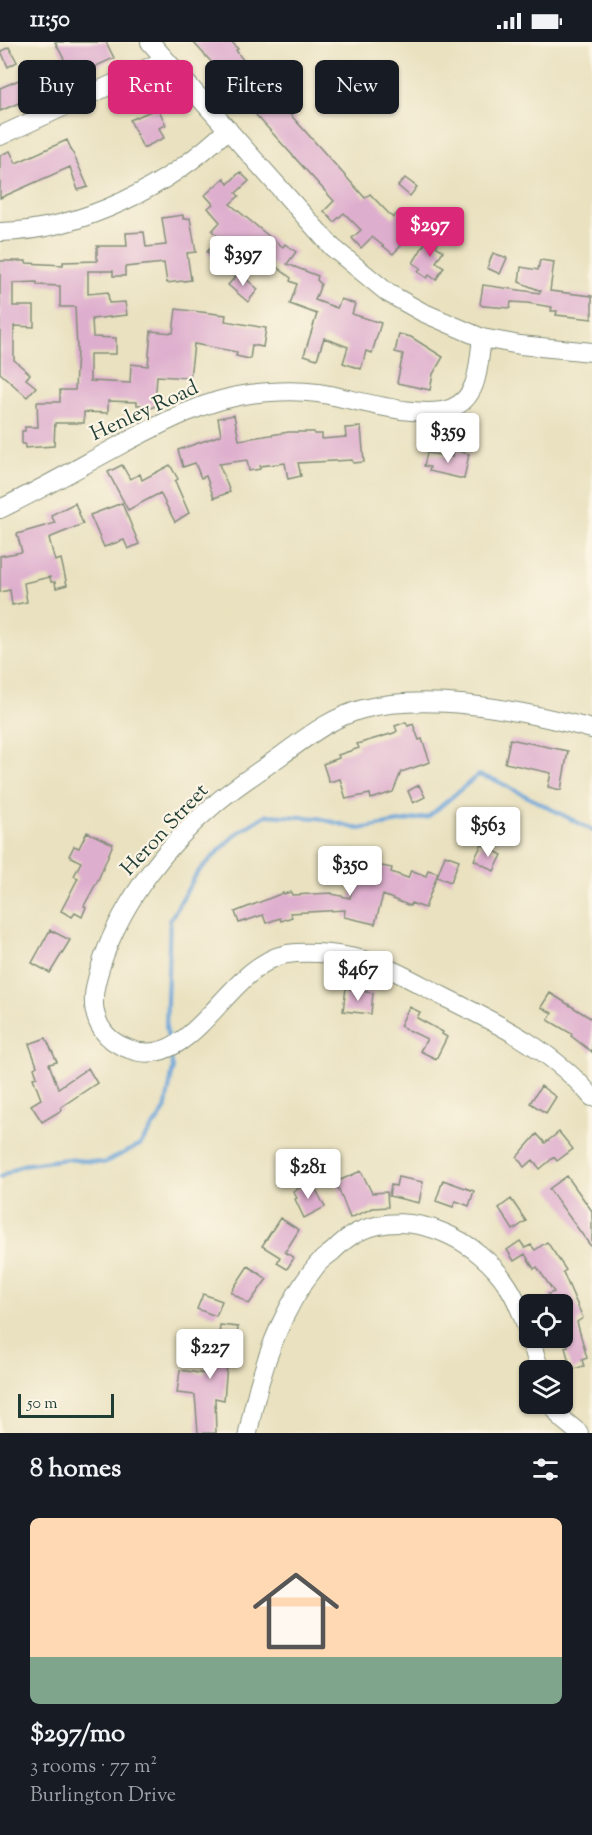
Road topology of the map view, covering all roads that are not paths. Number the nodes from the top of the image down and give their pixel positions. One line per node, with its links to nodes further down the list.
1 (150, 42): 2 (street)
2 (165, 60)
3 (108, 86): 6 (street)
4 (193, 91): 5 (street)
5 (228, 129): 7 (street); 8 (street)
6 (0, 136)
7 (0, 232)
8 (482, 338): 9 (street); 10 (street, Henley Road)
9 (592, 352)
10 (0, 509)
11 (592, 729): 12 (street, Heron Street)
12 (592, 1096)
13 (536, 1360): 15 (street)
14 (559, 1414): 16 (street)
15 (248, 1433)
16 (579, 1433)

